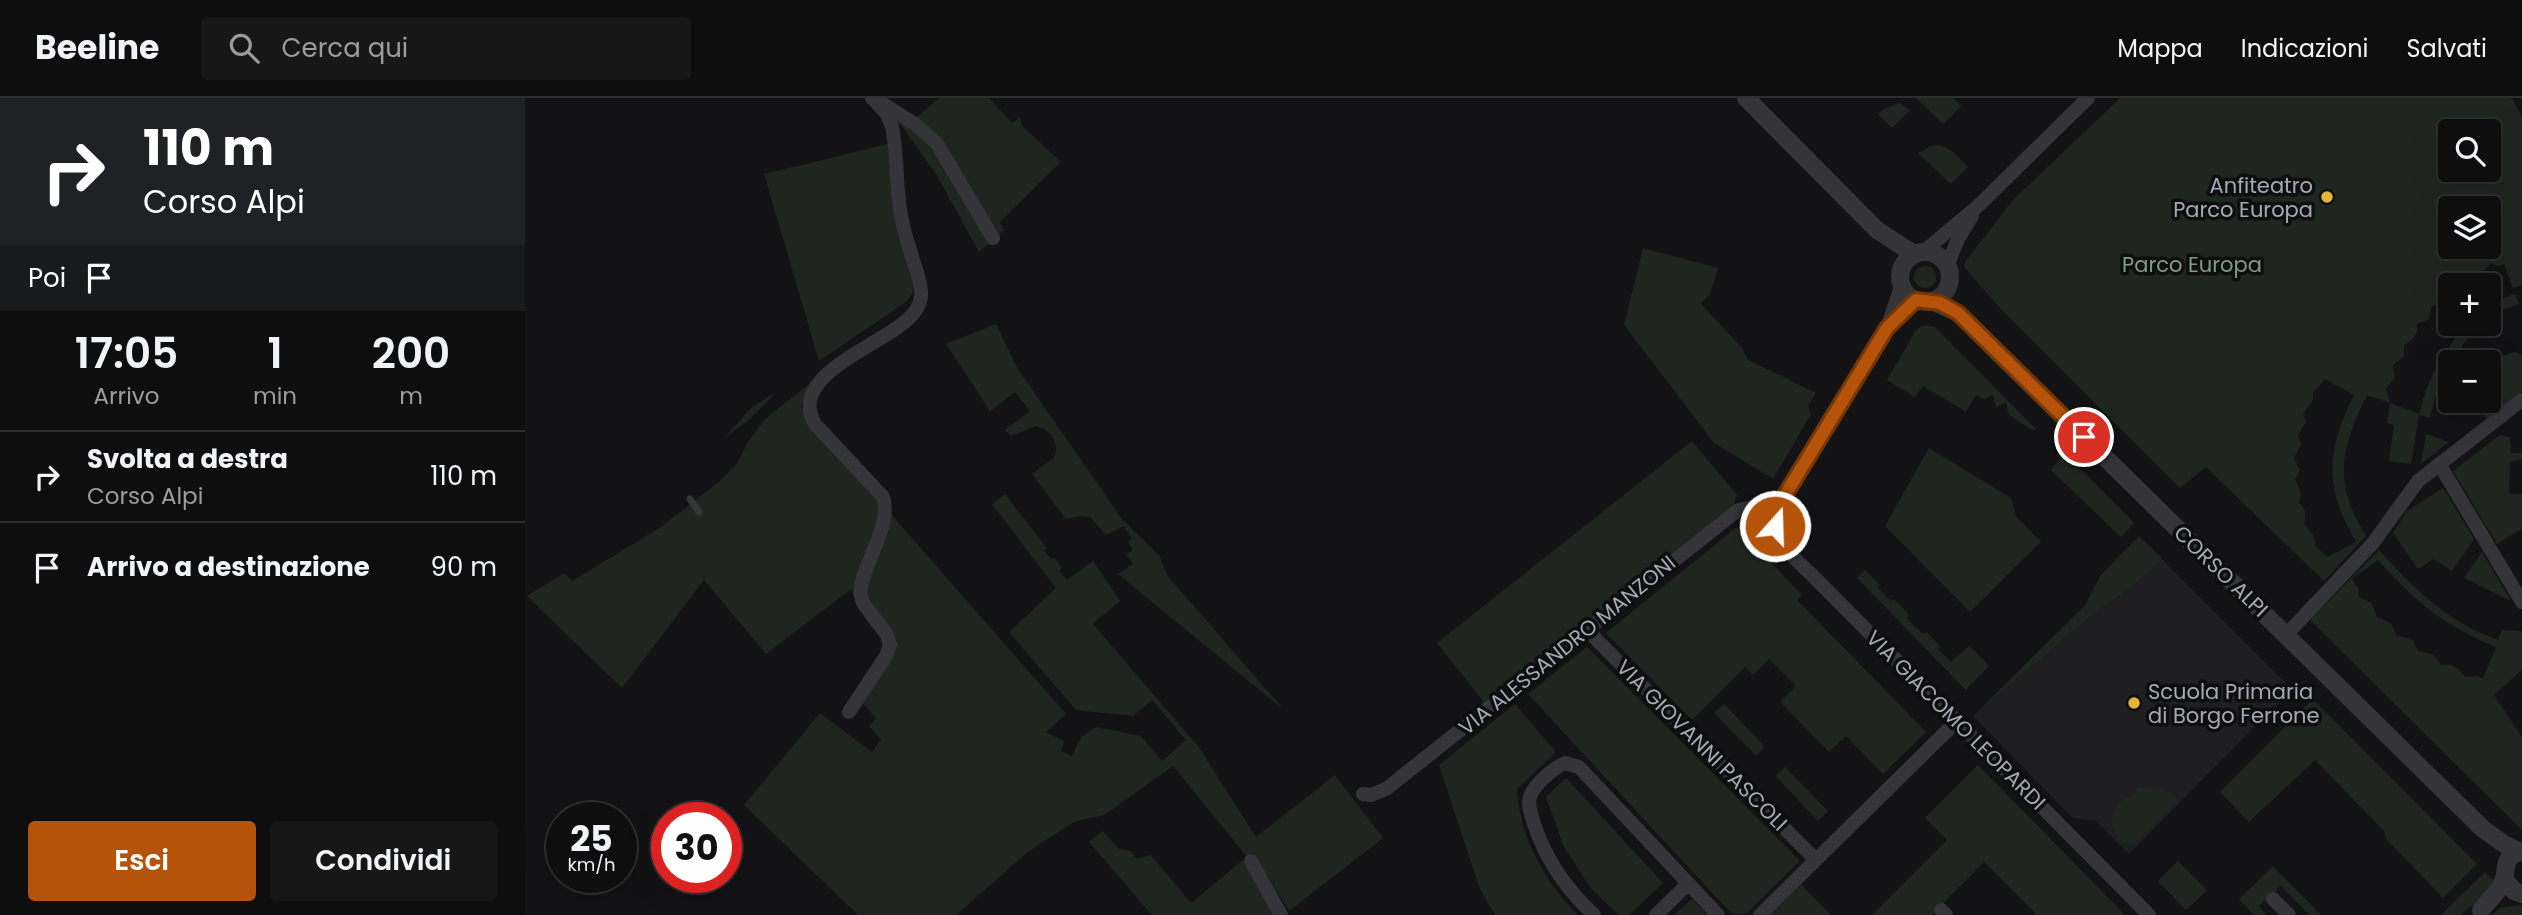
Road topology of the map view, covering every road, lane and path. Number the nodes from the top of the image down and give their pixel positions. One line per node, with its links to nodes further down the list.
1 (872, 98): 6 (street); 22 (street)
2 (1746, 98): 5 (street)
3 (2088, 98): 4 (street)
4 (1978, 206): 7 (street); 9 (street)
5 (1877, 230): 7 (street); 8 (street)
6 (993, 238)
7 (1919, 253): 8 (street); 9 (street)
8 (1901, 268): 10 (street)
9 (1948, 275): 11 (street); 12 (street, CORSO ALPI)
10 (1901, 287): 11 (street); 13 (street)
11 (1924, 301): 12 (street, CORSO ALPI); 13 (street)
12 (1958, 313): 21 (street, CORSO ALPI)
13 (1887, 328): 18 (street)
14 (2522, 400): 15 (street)
15 (2439, 464): 19 (street); 21 (street)
16 (689, 499): 17 (lane)
17 (699, 512)
18 (1775, 516): 20 (street, VIA ALESSANDRO MANZONI); 23 (street, VIA GIACOMO LEOPARDI)
19 (2522, 602)
20 (1587, 629): 24 (street, VIA ALESSANDRO MANZONI); 27 (street, VIA GIOVANNI PASCOLI)
21 (2286, 635): 25 (street, CORSO ALPI)
22 (849, 712)
23 (1957, 721): 27 (street); 38 (street, VIA GIACOMO LEOPARDI)
24 (1363, 794)
25 (2483, 829): 26 (street, CORSO ALPI); 29 (street, CORSO ALPI)
26 (2521, 852): 29 (street)
27 (1816, 860): 37 (street)
28 (1251, 861): 33 (street)
29 (2511, 883): 32 (street)
30 (1688, 884): 34 (street); 35 (street); 36 (street)
31 (2273, 899): 39 (street)
32 (2477, 912)
33 (1281, 915)
34 (1594, 915)
35 (1656, 915)
36 (1718, 915)
37 (1760, 915)
38 (2149, 915)
39 (2289, 915)

